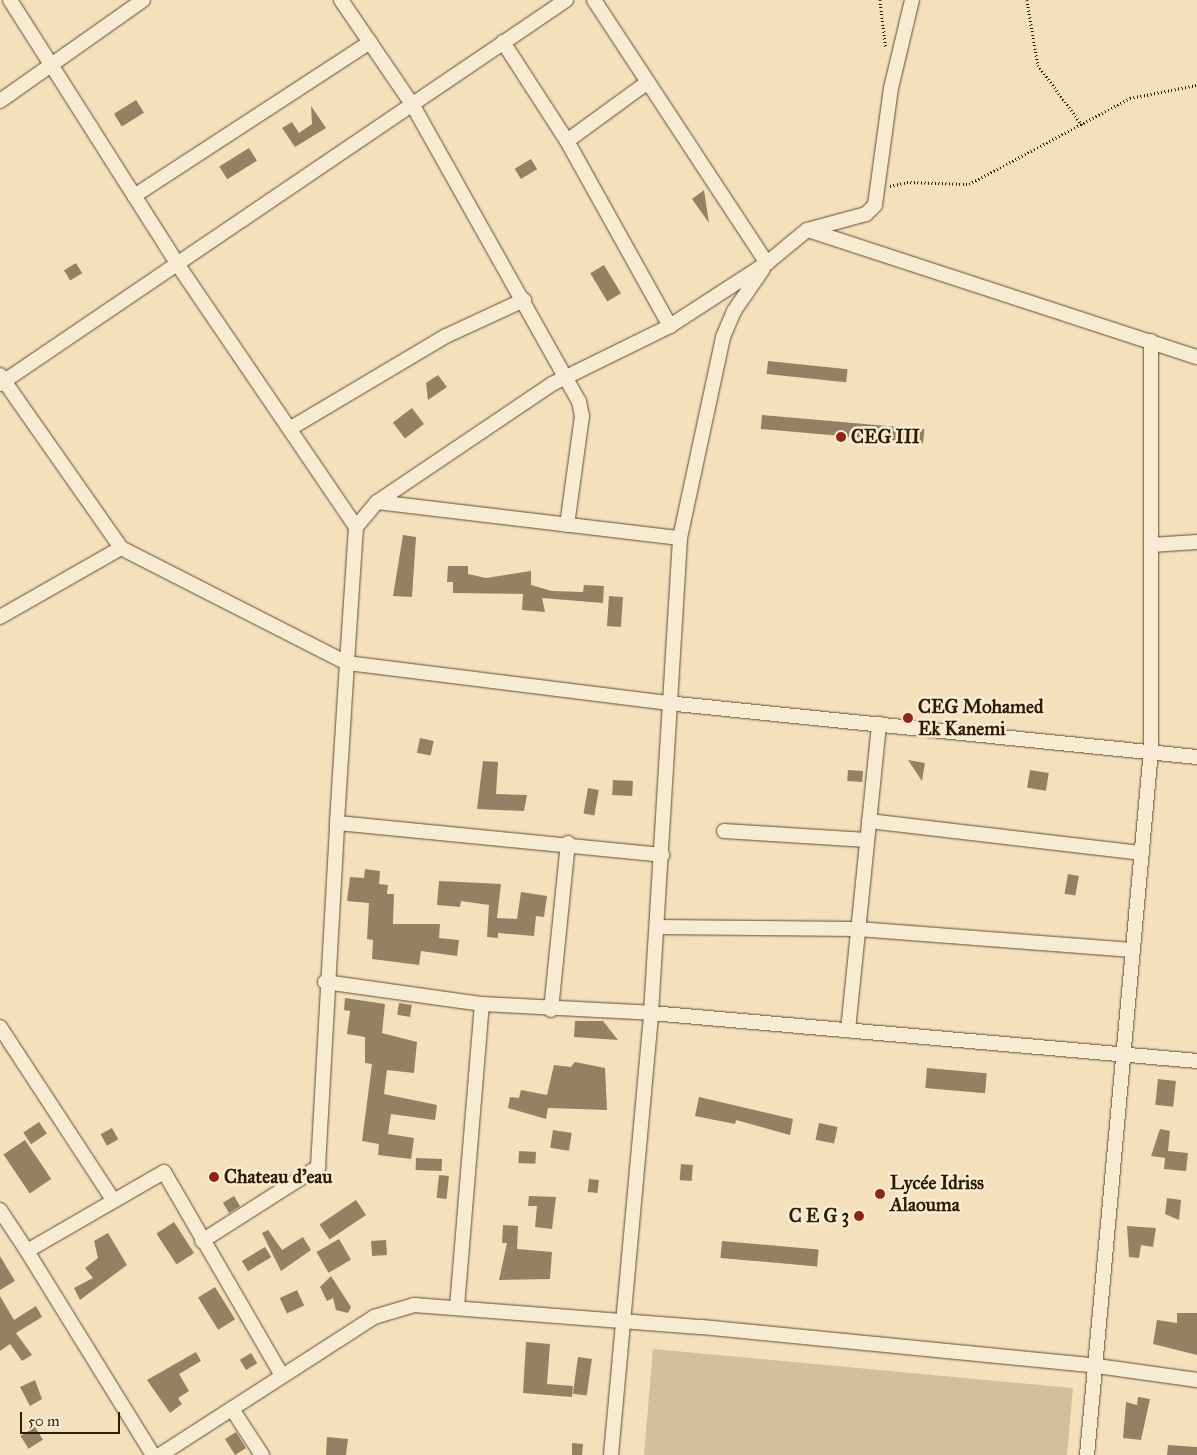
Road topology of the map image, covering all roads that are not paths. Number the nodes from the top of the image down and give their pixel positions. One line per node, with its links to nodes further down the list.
1 (10, 0): 9 (street)
2 (143, 0): 9 (street)
3 (342, 0): 7 (street)
4 (566, 0): 8 (street)
5 (594, 0): 10 (street)
6 (912, 0): 15 (street)
7 (370, 42): 12 (street); 14 (street)
8 (503, 42): 12 (street); 13 (street)
9 (51, 66): 11 (street); 14 (street)
10 (648, 82): 13 (street); 16 (street)
11 (0, 101)
12 (412, 104): 17 (street); 18 (street)
13 (567, 141): 19 (street)
14 (134, 196): 17 (street)
15 (807, 230): 16 (street); 20 (street)
16 (767, 263): 19 (street); 28 (street)
17 (178, 265): 23 (street); 24 (street)
18 (524, 300): 22 (street); 24 (street)
19 (670, 326): 22 (street)
20 (1151, 341): 21 (street); 30 (street)
21 (1197, 357)
22 (567, 376): 25 (street); 26 (street)
23 (2, 380): 31 (street)
24 (291, 428): 27 (street)
25 (377, 502): 26 (street); 27 (street)
26 (567, 525): 28 (street)
27 (356, 528): 33 (street)
28 (680, 538): 34 (street)
29 (1197, 542): 30 (street)
30 (1151, 545): 36 (street)
31 (121, 548): 32 (street); 33 (street)
32 (0, 617)
33 (348, 663): 34 (street); 39 (street)
34 (667, 703): 35 (street); 44 (street)
35 (879, 724): 36 (street); 38 (street)
36 (1151, 751): 37 (street); 43 (street)
37 (1197, 757)
38 (869, 821): 41 (street); 43 (street)
39 (336, 823): 42 (street); 48 (street)
40 (724, 831): 41 (street)
41 (867, 840): 46 (street)
42 (568, 843): 44 (street); 50 (street)
43 (1142, 853): 47 (street)
44 (662, 855): 45 (street)
45 (657, 927): 46 (street); 51 (street)
46 (858, 929): 47 (street); 53 (street)
47 (1132, 950): 54 (street)
48 (324, 982): 49 (street); 58 (street)
49 (482, 1004): 50 (street); 60 (street)
50 (551, 1010): 51 (street)
51 (651, 1013): 53 (street); 61 (street)
52 (0, 1028): 56 (street)
53 (848, 1030): 54 (street)
54 (1120, 1053): 55 (street); 62 (street)
55 (1197, 1061)
56 (113, 1200): 58 (street); 59 (street)
57 (0, 1210): 59 (street)
58 (202, 1241): 63 (street)
59 (27, 1250): 66 (street)
60 (457, 1307): 61 (street); 63 (street)
61 (620, 1321): 62 (street); 69 (street)
62 (1097, 1366): 64 (street); 70 (street)
63 (281, 1374): 65 (street)
64 (1197, 1380)
65 (232, 1409): 67 (street); 68 (street)
66 (153, 1455)
67 (160, 1455)
68 (262, 1455)
69 (611, 1455)
70 (1087, 1455)

